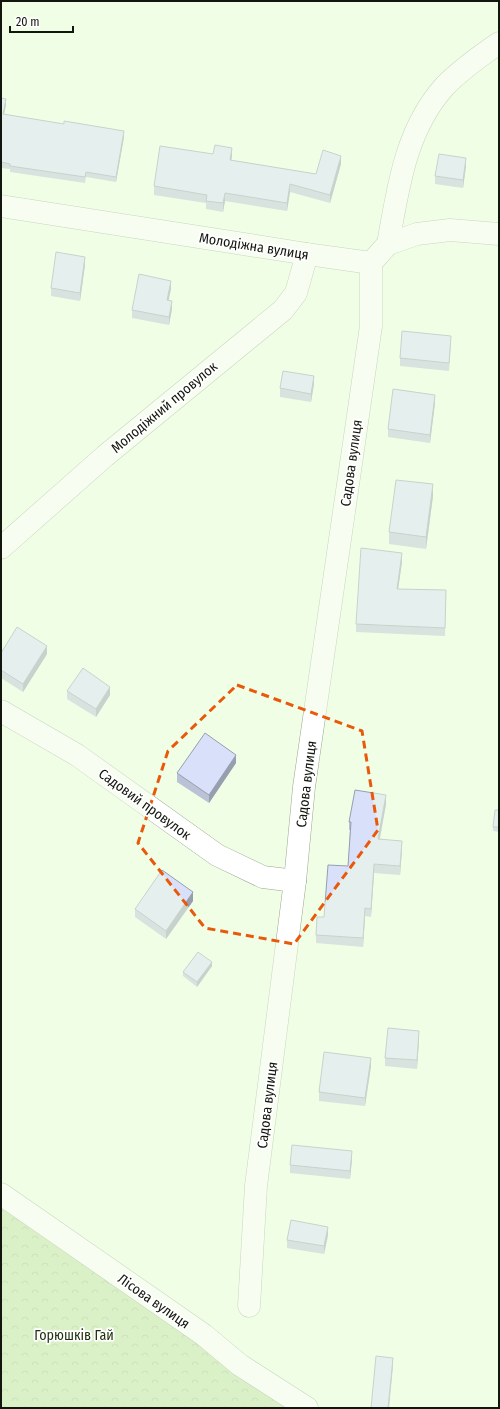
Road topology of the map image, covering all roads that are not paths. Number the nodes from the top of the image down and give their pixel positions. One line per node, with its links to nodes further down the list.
1 (499, 43): 4 (street)
2 (1, 206): 5 (street, Молодіжна вулиця)
3 (499, 234): 4 (street)
4 (388, 244): 6 (street)
5 (307, 254): 6 (street, Молодіжна вулиця); 7 (street, Молодіжний провулок)
6 (371, 263): 9 (street, Садова вулиця)
7 (1, 548)
8 (1, 710): 9 (street, Садовий провулок)
9 (295, 881): 11 (street, Садова вулиця)
10 (1, 1194): 12 (street, Лісова вулиця)
11 (248, 1306)
12 (307, 1408)

